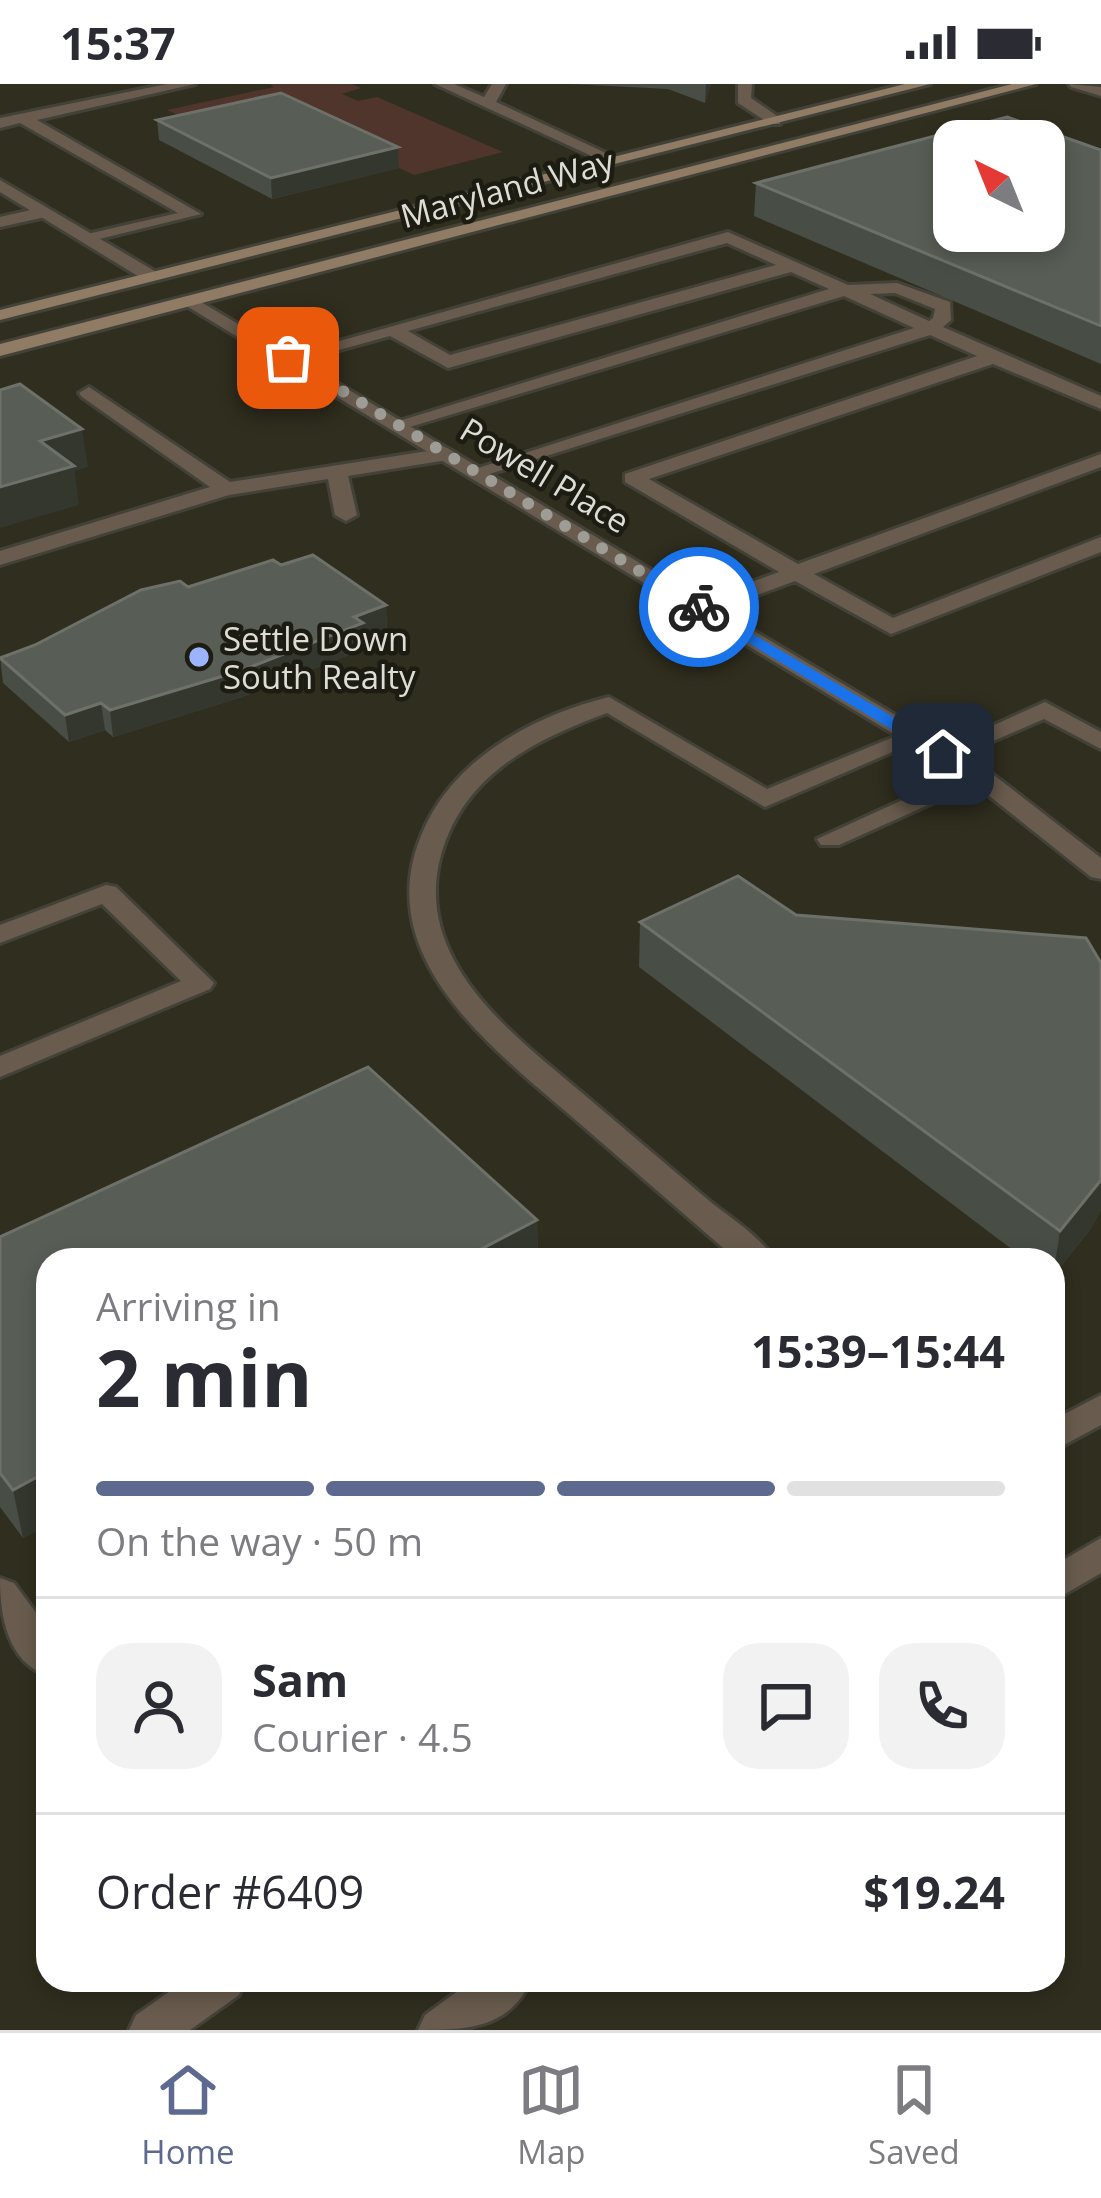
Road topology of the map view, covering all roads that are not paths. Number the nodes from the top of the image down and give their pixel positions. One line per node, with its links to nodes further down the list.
1 (188, 84): 10 (street)
2 (442, 84): 9 (street)
3 (499, 84): 9 (street)
4 (746, 84): 11 (street)
5 (923, 84): 11 (main road, Maryland Way)
6 (1029, 84): 21 (main road, Maryland Way)
7 (1076, 84): 8 (street)
8 (1101, 92)
9 (488, 104): 13 (street)
10 (22, 118): 12 (street); 17 (street)
11 (775, 121): 13 (main road, Maryland Way)
12 (0, 123)
13 (615, 161): 19 (main road, Maryland Way)
14 (0, 185): 15 (street)
15 (44, 212): 16 (street); 17 (street)
16 (0, 222)
17 (89, 239): 19 (street)
18 (792, 266): 20 (street); 24 (street); 24 (street)
19 (152, 277): 21 (main road); 22 (main road, Maryland Way)
20 (844, 290): 23 (street); 30 (street)
21 (191, 301): 25 (main road, Maryland Way); 27 (street, Powell Place)
22 (0, 315)
23 (928, 328): 26 (street); 34 (street)
24 (392, 329): 27 (street)
25 (0, 350)
26 (994, 357): 29 (street); 39 (street)
27 (288, 358): 30 (street, Powell Place)
28 (89, 393): 35 (street)
29 (1101, 403)
30 (396, 425): 31 (street, Powell Place)
31 (447, 454): 33 (street); 34 (street, Powell Place)
32 (1101, 460): 39 (street)
33 (337, 471): 35 (street); 36 (street)
34 (476, 472): 40 (street, Powell Place)
35 (226, 489): 38 (street)
36 (346, 515)
37 (1101, 544): 39 (street)
38 (0, 558)
39 (795, 573): 40 (street)
40 (701, 608): 41 (street, Powell Place)
41 (915, 737): 43 (street, Powell Place); 49 (street)
42 (1101, 742): 43 (street)
43 (943, 754): 44 (street, Powell Place)
44 (977, 774): 45 (street); 46 (street, Powell Place)
45 (830, 839)
46 (1101, 871)
47 (0, 935): 48 (street)
48 (0, 1067)
49 (744, 1248)
50 (1101, 1408): 51 (street)
51 (1065, 1430)
52 (1101, 1553): 53 (street)
53 (1065, 1578)
54 (0, 1594): 55 (street)
55 (36, 1644)
56 (206, 1992): 58 (street)
57 (493, 1992): 59 (street)
58 (152, 2030)
59 (441, 2030)

